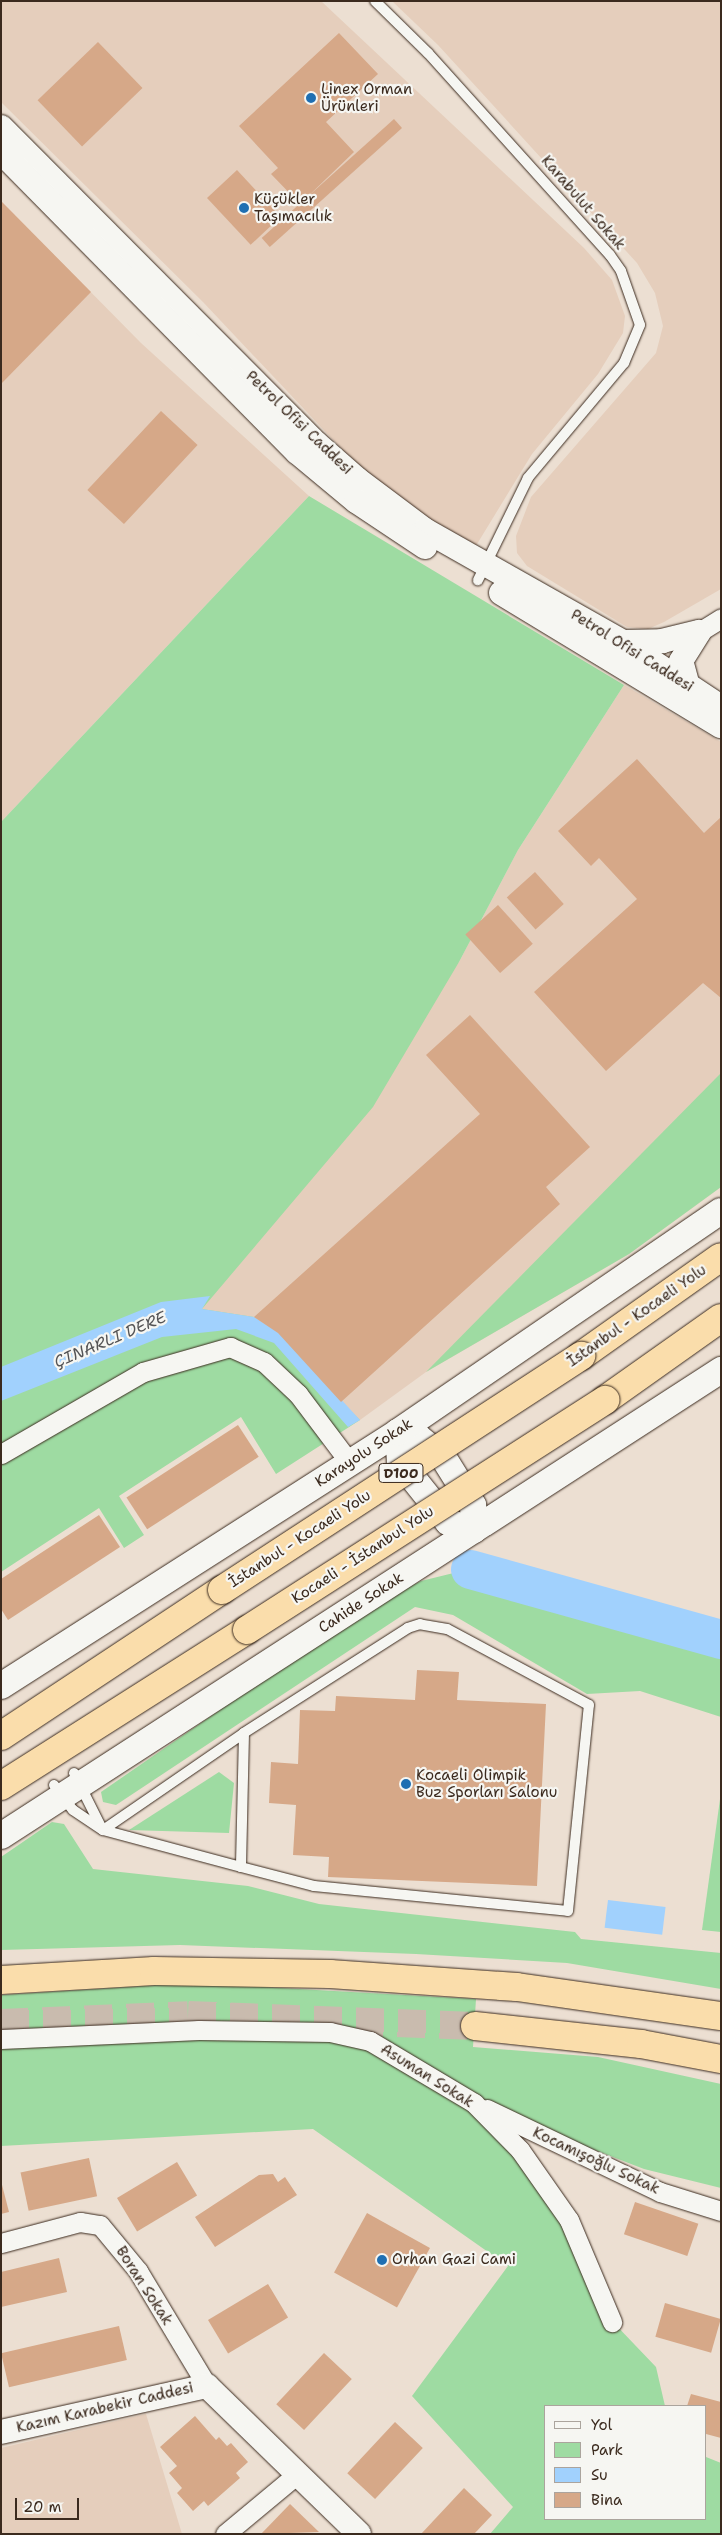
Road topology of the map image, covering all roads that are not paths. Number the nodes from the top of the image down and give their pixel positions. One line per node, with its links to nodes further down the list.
1 (375, 1): 4 (lane, Karabulut Sokak)
2 (1, 127): 4 (street, Petrol Ofisi Caddesi)
3 (1, 152): 4 (street, Petrol Ofisi Caddesi)
4 (481, 572): 7 (street, Petrol Ofisi Caddesi)
5 (721, 618): 6 (street)
6 (699, 632): 7 (street); 8 (street); 9 (street); 10 (street)
7 (617, 649): 8 (street); 10 (street, Petrol Ofisi Caddesi)
8 (650, 660): 9 (street, Petrol Ofisi Caddesi)
9 (684, 683): 10 (street)
10 (717, 715)
11 (721, 1211): 16 (main road, Karayolu Sokak)
12 (721, 1257): 26 (highway, İstanbul - Kocaeli Yolu / D100, bridge)
13 (721, 1318): 28 (highway, Kocaeli - İstanbul Yolu, bridge)
14 (721, 1358): 23 (main road, Cahide Sokak)
15 (721, 1370): 23 (main road, Cahide Sokak)
16 (425, 1414): 17 (main road, Karayolu Sokak); 18 (main road)
17 (398, 1432): 18 (main road); 19 (main road, Karayolu Sokak); 21 (main road)
18 (429, 1443): 23 (main road)
19 (375, 1446): 21 (main road); 22 (main road, Karayolu Sokak)
20 (1, 1454): 22 (street)
21 (400, 1462): 23 (main road)
22 (350, 1463): 24 (main road, Karayolu Sokak)
23 (466, 1521): 27 (main road, Cahide Sokak); 27 (main road, Cahide Sokak)
24 (1, 1686)
25 (244, 1733): 30 (lane); 32 (lane); 32 (lane)
26 (1, 1736)
27 (67, 1785): 29 (main road, Cahide Sokak); 30 (lane); 30 (lane); 31 (main road, Cahide Sokak)
28 (1, 1786)
29 (1, 1818)
30 (102, 1830): 32 (lane)
31 (1, 1836)
32 (241, 1867)
33 (1, 1980): 34 (highway)
34 (721, 2016)
35 (475, 2026): 37 (highway)
36 (1, 2039): 38 (street, Asuman Sokak)
37 (721, 2059)
38 (474, 2103): 39 (street, Kocamışoğlu Sokak); 41 (street, Asuman Sokak)
39 (721, 2211)
40 (1, 2243): 42 (street, Boran Sokak)
41 (612, 2322)
42 (207, 2386): 43 (street, Kazım Karabekir Caddesi); 44 (street, Kazım Karabekir Caddesi)
43 (1, 2432)
44 (296, 2475): 45 (street, Kazım Karabekir Caddesi); 46 (street)
45 (356, 2533)
46 (225, 2534)

